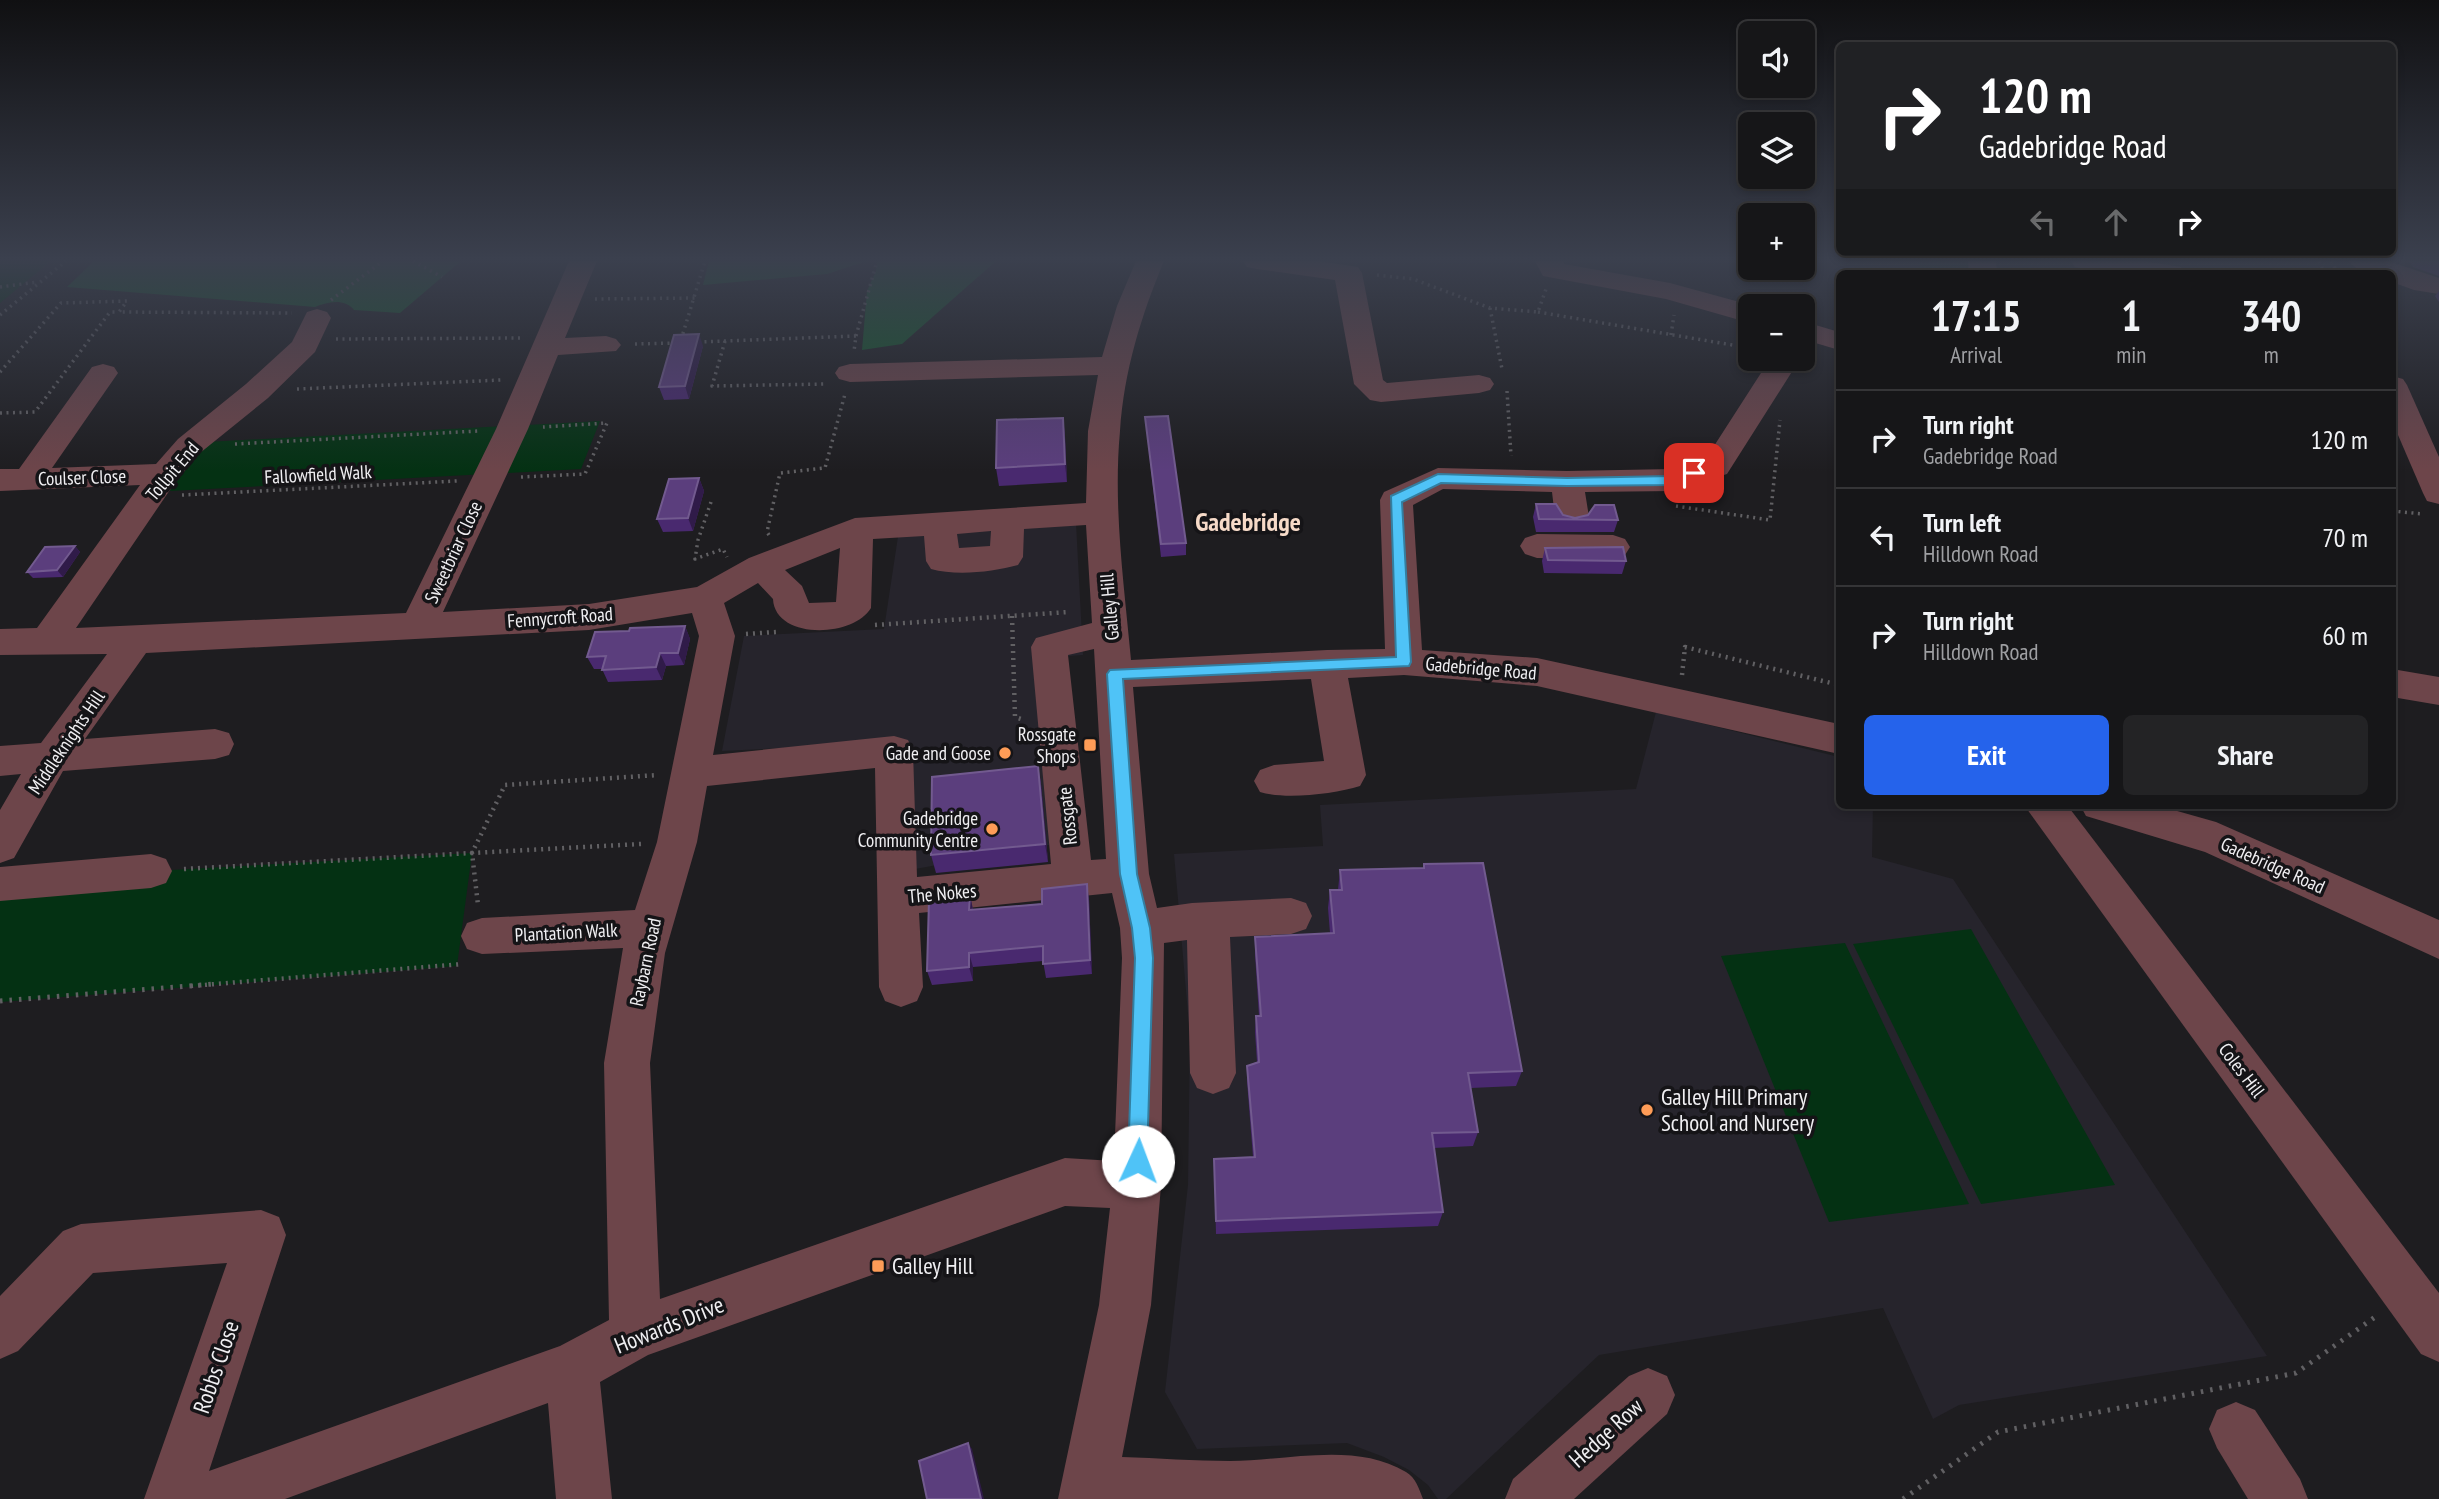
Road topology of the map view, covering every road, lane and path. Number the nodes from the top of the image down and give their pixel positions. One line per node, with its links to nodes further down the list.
1 (36, 331): 21 (path)
2 (96, 331): 28 (path)
3 (310, 331): 26 (street, Tollpit End)
4 (427, 331): 16 (path)
5 (553, 331): 16 (street, Sweetbriar Close)
6 (684, 331): 15 (path)
7 (857, 331): 12 (path)
8 (1124, 331): 19 (street, Galley Hill)
9 (1359, 331): 25 (street)
10 (1650, 331): 18 (path)
11 (1815, 334): 13 (street)
12 (856, 336): 14 (path); 24 (path)
13 (1836, 340)
14 (725, 341): 15 (path); 24 (path)
15 (680, 342): 17 (path)
16 (547, 344): 17 (street); 23 (street, Sweetbriar Close)
17 (606, 345)
18 (1738, 346)
19 (1114, 366): 24 (street); 37 (street, Galley Hill)
20 (1777, 371): 33 (street)
21 (0, 372)
22 (103, 373): 32 (street)
23 (531, 378): 26 (path); 29 (street, Sweetbriar Close)
24 (849, 378): 42 (path)
25 (1479, 384)
26 (257, 391): 30 (street, Tollpit End)
27 (2396, 394): 35 (street)
28 (0, 413)
29 (512, 429): 30 (path, Fallowfield Walk); 31 (street, Sweetbriar Close); 31 (path, Sweetbriar Close)
30 (189, 446): 34 (street, Tollpit End)
31 (488, 479): 34 (path, Fallowfield Walk); 43 (street, Sweetbriar Close)
32 (14, 480): 34 (street, Coulser Close)
33 (1567, 482): 38 (street); 50 (street)
34 (157, 486): 49 (street, Tollpit End)
35 (2439, 493)
36 (710, 502): 42 (path)
37 (1102, 513): 39 (street, Fennycroft Road); 46 (street, Galley Hill)
38 (1574, 531): 40 (street); 41 (street)
39 (856, 544): 42 (street, Fennycroft Road); 42 (street)
40 (1537, 546)
41 (1613, 547)
42 (748, 587): 43 (street, Fennycroft Road); 45 (path); 58 (street, Raybarn Road)
43 (419, 624): 47 (street, Fennycroft Road)
44 (871, 625): 46 (path)
45 (781, 632)
46 (1111, 639): 51 (street, Gadebridge Road); 67 (street, Galley Hill); 68 (street, Rossgate)
47 (136, 640): 49 (street, Fennycroft Road); 56 (street, Middleknights Hill)
48 (0, 642): 49 (street, Fennycroft Road)
49 (46, 643)
50 (1404, 662): 51 (street, Gadebridge Road); 53 (street, Gadebridge Road)
51 (1327, 663): 59 (street)
52 (1836, 684): 53 (path)
53 (1679, 704): 54 (street, Gadebridge Road)
54 (1836, 738)
55 (215, 744): 56 (street)
56 (51, 758): 57 (street); 64 (street, Middleknights Hill)
57 (0, 761)
58 (689, 773): 63 (street, Raybarn Road); 65 (path); 70 (street, The Nokes)
59 (1274, 781)
60 (2047, 809): 81 (street, Coles Hill)
61 (2127, 809): 62 (street, Gadebridge Road)
62 (2213, 822): 76 (street, Gadebridge Road)
63 (677, 842): 65 (path); 73 (street, Raybarn Road)
64 (0, 846)
65 (472, 853): 66 (path); 75 (path)
66 (151, 871): 69 (street)
67 (1128, 874): 68 (street, The Nokes); 74 (street, Galley Hill)
68 (1073, 881): 70 (street, The Nokes)
69 (0, 884)
70 (897, 897): 77 (street)
71 (1291, 916): 72 (street)
72 (1208, 920): 74 (street); 79 (street)
73 (650, 928): 75 (street, Plantation Walk); 83 (street, Raybarn Road)
74 (1141, 928): 80 (street, Galley Hill)
75 (482, 936): 78 (path)
76 (2439, 940)
77 (901, 987)
78 (0, 1002)
79 (1213, 1073)
80 (1137, 1186): 83 (street, Howards Drive); 88 (street, Galley Hill)
81 (2421, 1283): 84 (street, Coles Hill); 94 (path)
82 (0, 1333): 89 (street, Robbs Close)
83 (635, 1334): 85 (street, Howards Drive)
84 (2439, 1336)
85 (572, 1368): 90 (street, Howards Drive); 91 (street)
86 (1648, 1395): 93 (street, Hedge Row)
87 (2236, 1429): 95 (street)
88 (1088, 1491): 92 (street)
89 (172, 1499)
90 (208, 1499)
91 (584, 1499)
92 (1395, 1499)
93 (1533, 1499)
94 (1903, 1499)
95 (2280, 1499)

